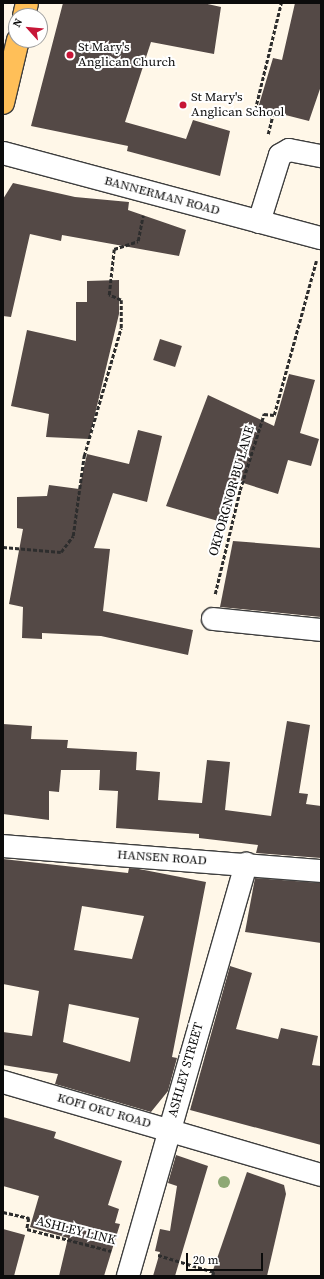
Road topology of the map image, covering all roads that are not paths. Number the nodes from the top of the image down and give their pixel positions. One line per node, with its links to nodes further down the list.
1 (16, 48): 2 (main road)
2 (3, 103)
3 (3, 153): 5 (street, BANNERMAN ROAD)
4 (321, 156): 5 (street)
5 (258, 222): 6 (street, BANNERMAN ROAD)
6 (319, 247)
7 (213, 619): 8 (street)
8 (321, 630)
9 (3, 846): 10 (street, HANSEN ROAD)
10 (246, 864): 11 (street, HANSEN ROAD); 13 (street, ASHLEY STREET)
11 (321, 871)
12 (3, 1082): 13 (street, KOFI OKU ROAD)
13 (168, 1130): 14 (street, KOFI OKU ROAD); 15 (street, ASHLEY STREET)
14 (321, 1175)
15 (132, 1260)

